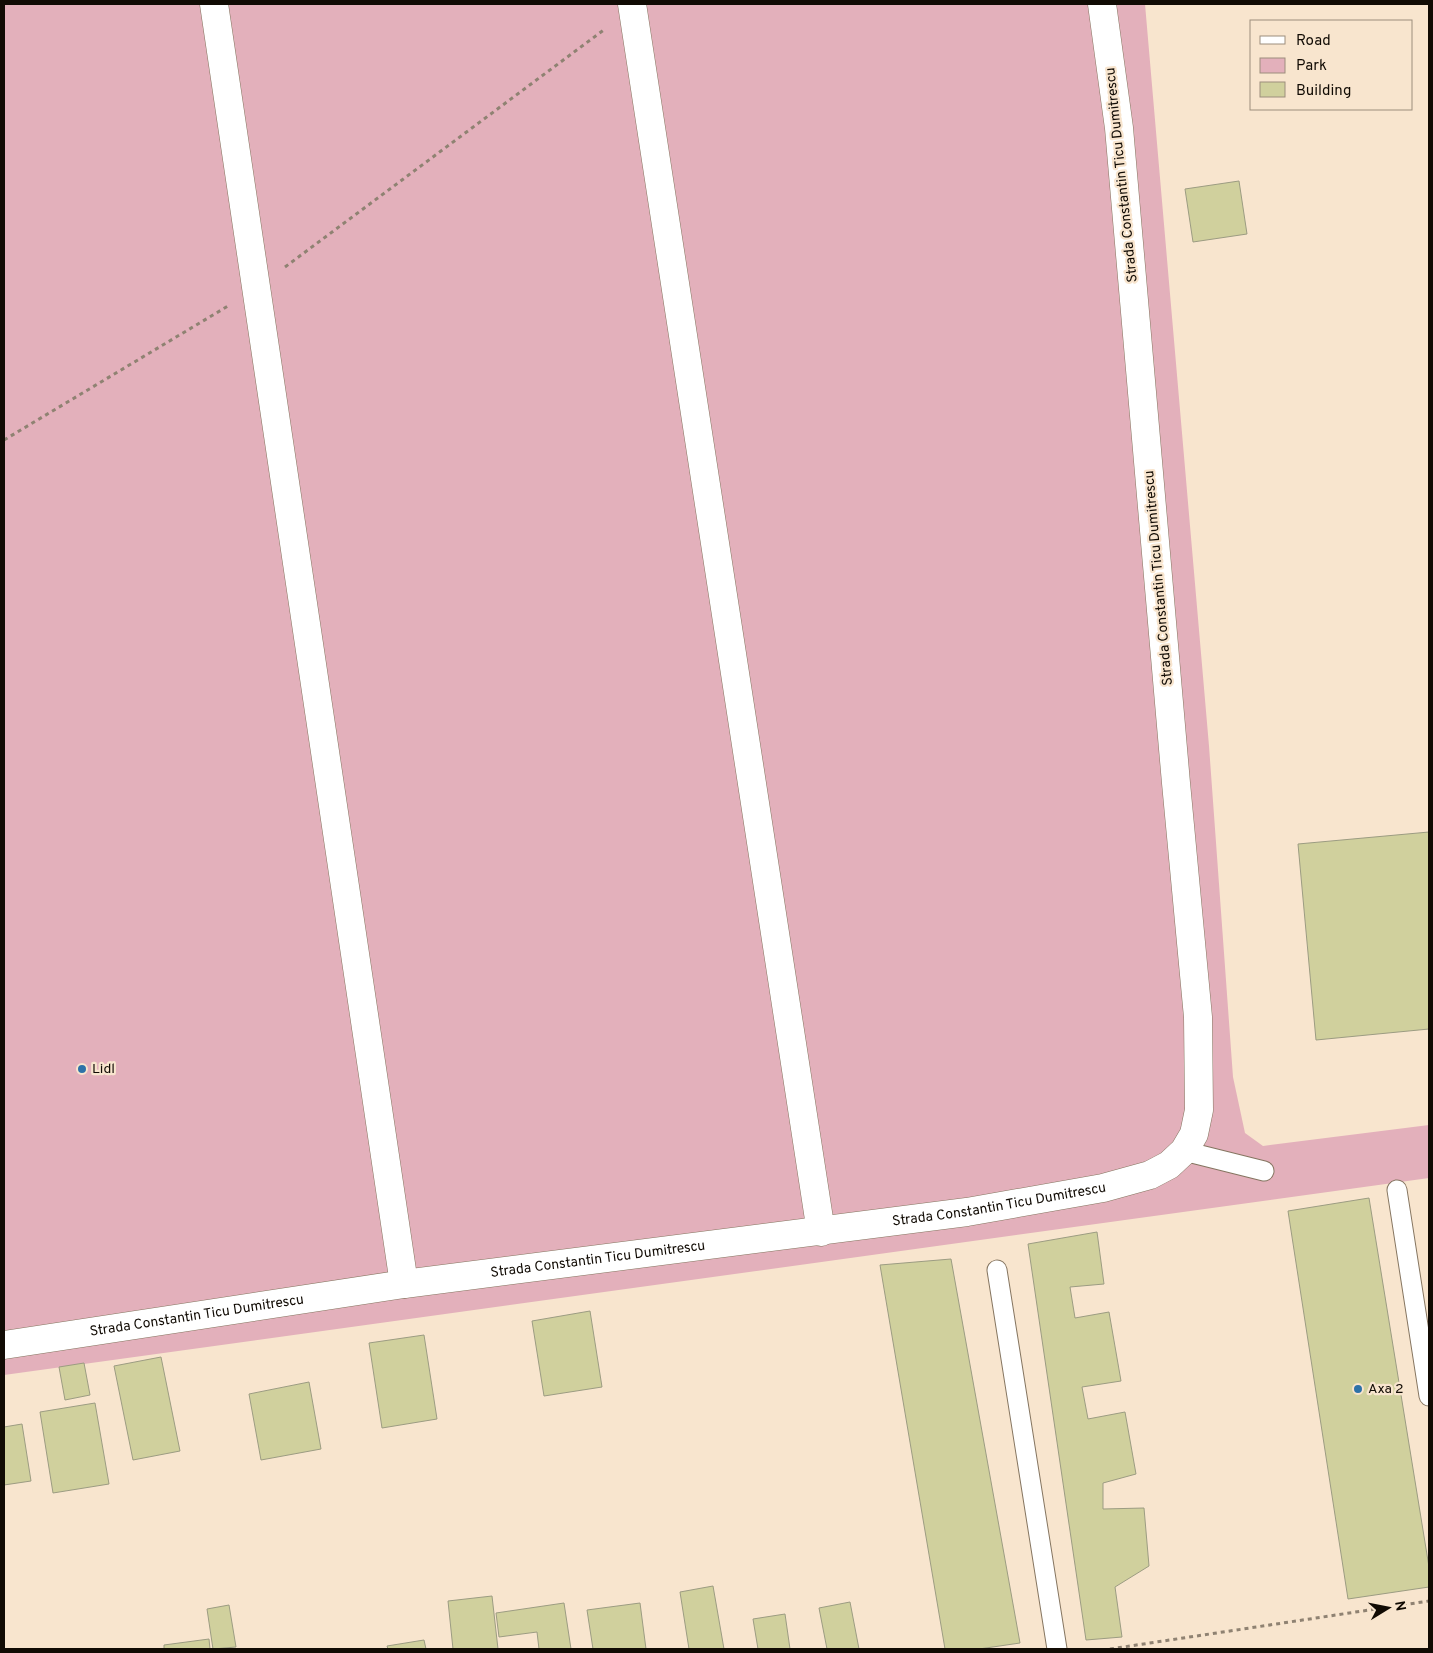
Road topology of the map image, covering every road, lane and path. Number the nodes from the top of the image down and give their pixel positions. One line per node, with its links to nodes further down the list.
1 (214, 4): 4 (street)
2 (1102, 4): 6 (street, Strada Constantin Ticu Dumitrescu)
3 (632, 6): 4 (path); 9 (street)
4 (256, 289): 5 (path); 11 (street)
5 (4, 440)
6 (1184, 1151): 7 (lane); 9 (street, Strada Constantin Ticu Dumitrescu)
7 (1264, 1171)
8 (1396, 1190): 13 (lane)
9 (821, 1232): 11 (street, Strada Constantin Ticu Dumitrescu)
10 (996, 1270): 15 (lane)
11 (404, 1284): 12 (street, Strada Constantin Ticu Dumitrescu)
12 (4, 1345)
13 (1429, 1396)
14 (1429, 1601): 16 (path)
15 (1057, 1649)
16 (1110, 1649)

